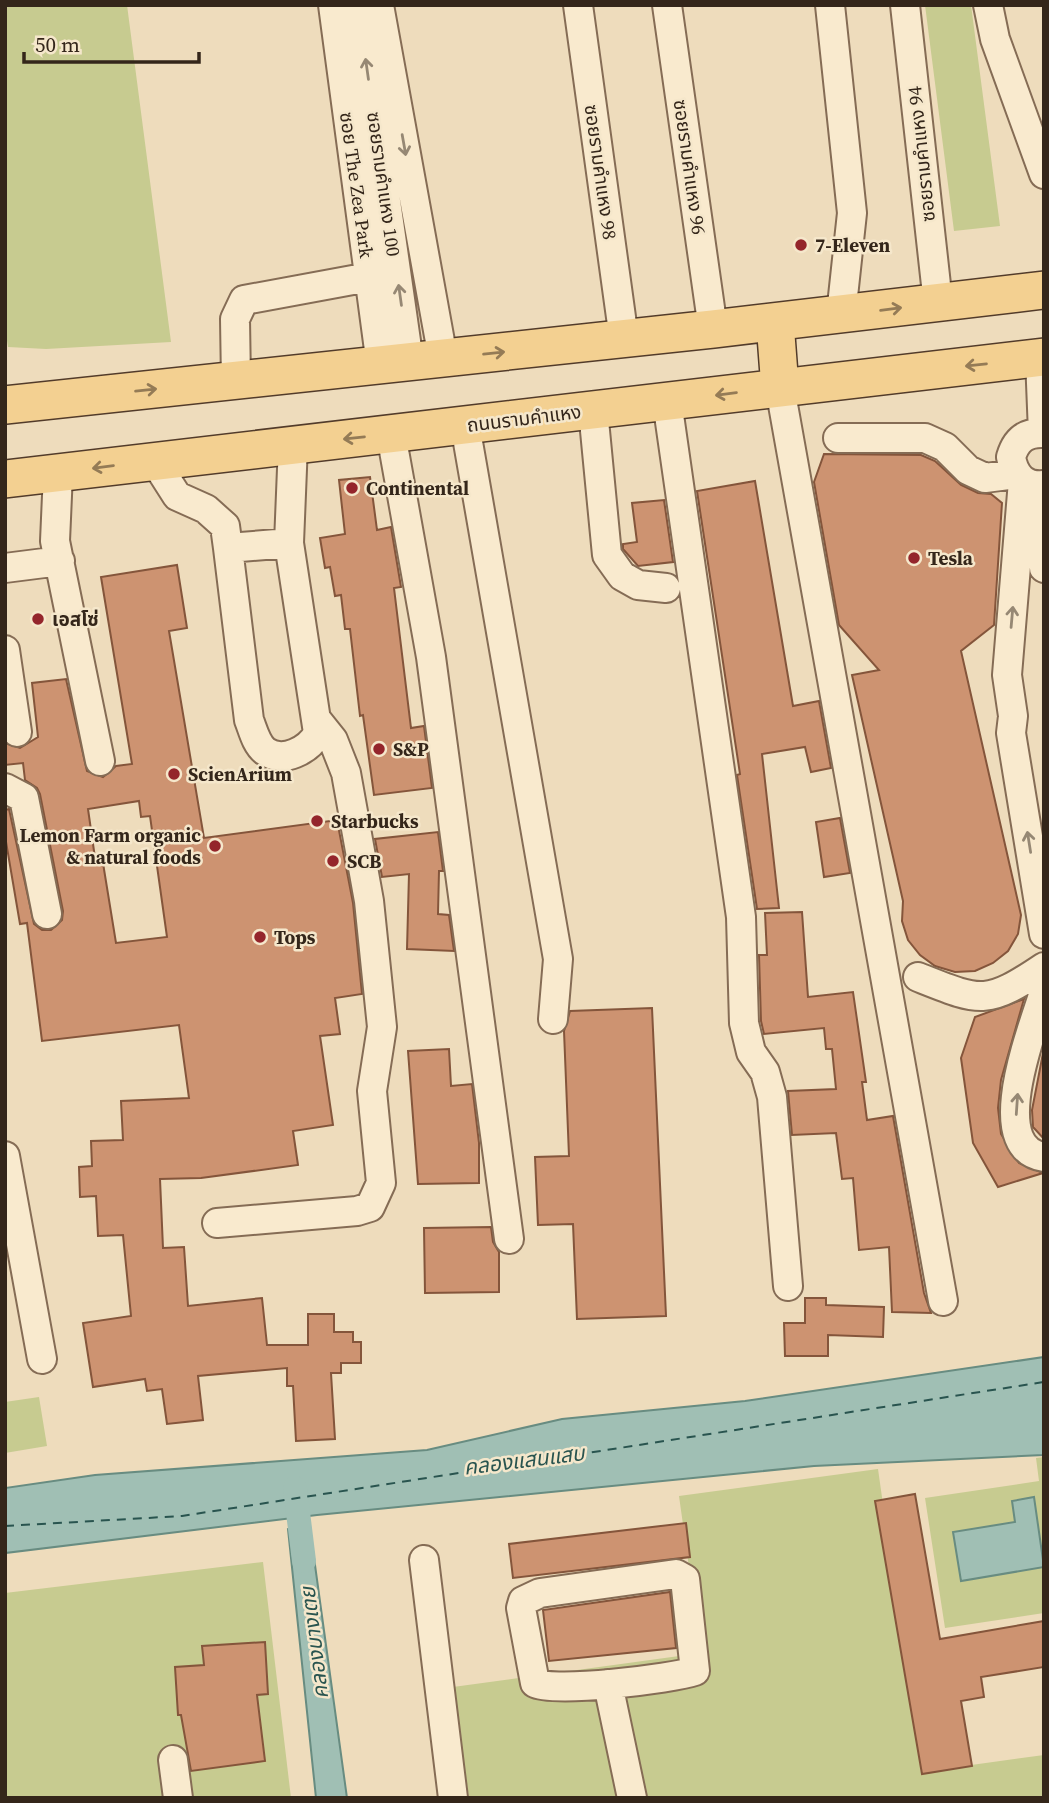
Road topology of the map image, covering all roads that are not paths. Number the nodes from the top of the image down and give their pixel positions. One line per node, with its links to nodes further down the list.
1 (333, 5): 10 (street, ซอย The Zea Park)
2 (358, 5): 18 (street, ซอยรามคำแหง 100, one-way to 2)
3 (379, 5): 18 (street, ซอยรามคำแหง 100, one-way to 18)
4 (578, 5): 16 (street, ซอยรามคําแหง 98)
5 (667, 5): 15 (street, ซอยรามคําแหง 96)
6 (830, 5): 13 (street)
7 (905, 5): 12 (street, ซอยรามคําแหง 94)
8 (988, 5): 9 (street)
9 (1044, 174)
10 (369, 277): 18 (street, ซอย The Zea Park); 19 (street)
11 (1044, 290): 12 (main road)
12 (938, 303): 13 (main road, one-way to 12)
13 (841, 315): 14 (main road)
14 (775, 322): 15 (main road); 20 (main road)
15 (713, 330): 16 (main road)
16 (624, 339): 18 (main road, one-way to 16)
17 (1042, 358): 20 (main road, ถนนรามคำแหง, one-way to 20); 25 (street)
18 (411, 362): 19 (main road)
19 (236, 382): 22 (main road, one-way to 19)
20 (780, 388): 21 (main road, ถนนรามคำแหง, one-way to 21); 55 (street)
21 (667, 401): 23 (main road, ถนนรามคำแหง); 54 (street)
22 (5, 405)
23 (593, 410): 24 (main road, ถนนรามคำแหง); 38 (street)
24 (465, 425): 26 (main road, ถนนรามคำแหง); 49 (street)
25 (1043, 433): 32 (street)
26 (391, 434): 28 (main road, ถนนรามคำแหง, one-way to 28); 53 (street)
27 (838, 438): 32 (street)
28 (293, 444): 29 (main road, ถนนรามคำแหง); 33 (street)
29 (154, 460): 30 (main road, ถนนรามคำแหง, one-way to 30); 34 (street)
30 (58, 472): 31 (main road, ถนนรามคำแหง); 35 (street)
31 (5, 479)
32 (1031, 481): 37 (street); 45 (street, one-way to 32)
33 (289, 543): 34 (street); 40 (street)
34 (228, 548): 40 (street)
35 (61, 561): 36 (street); 42 (street)
36 (5, 568)
37 (1044, 568)
38 (666, 588)
39 (5, 650): 41 (street)
40 (317, 720): 52 (street)
41 (17, 732)
42 (100, 761)
43 (5, 788): 44 (street)
44 (47, 914)
45 (1044, 934)
46 (1044, 967): 47 (street)
47 (918, 977)
48 (1044, 992): 51 (street, one-way to 48)
49 (554, 1019)
50 (5, 1156): 56 (street)
51 (1044, 1157)
52 (217, 1223)
53 (509, 1239)
54 (788, 1286)
55 (943, 1301)
56 (42, 1359)
57 (424, 1560): 61 (street)
58 (609, 1687): 58 (street); 62 (street)
59 (173, 1760): 60 (street)
60 (178, 1798)
61 (453, 1798)
62 (632, 1798)

